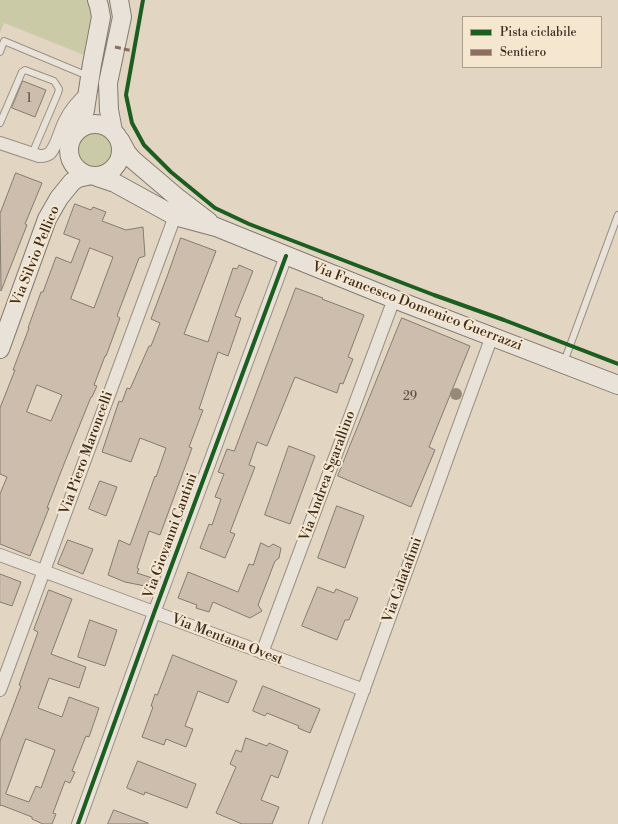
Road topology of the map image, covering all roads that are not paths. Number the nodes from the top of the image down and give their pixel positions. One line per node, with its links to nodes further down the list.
1 (97, 0): 4 (street)
2 (121, 6): 7 (street, Via Francesco Domenico Guerrazzi)
3 (0, 52): 4 (lane)
4 (89, 84): 6 (street); 9 (street)
5 (0, 123): 9 (lane)
6 (75, 133): 7 (street); 10 (street)
7 (116, 136): 10 (street); 13 (street, Via Francesco Domenico Guerrazzi)
8 (0, 143): 9 (street)
9 (32, 154)
10 (92, 176): 12 (street, Via Francesco Domenico Guerrazzi); 17 (street, Via Silvio Pellico)
11 (618, 215): 18 (lane)
12 (175, 216): 13 (street, Via Francesco Domenico Guerrazzi); 21 (street, Via Piero Maroncelli)
13 (216, 227): 14 (street, Via Francesco Domenico Guerrazzi)
14 (286, 256): 15 (street, Via Francesco Domenico Guerrazzi); 22 (street, Via Giovanni Cantini)
15 (394, 299): 16 (street, Via Francesco Domenico Guerrazzi); 23 (street, Via Andrea Sgarallino)
16 (492, 336): 18 (street, Via Francesco Domenico Guerrazzi); 25 (street, Via Calatafimi)
17 (0, 350)
18 (563, 364): 19 (street, Via Francesco Domenico Guerrazzi)
19 (618, 385)
20 (0, 555): 21 (street, Via Mentana Ovest)
21 (44, 571): 22 (street, Via Mentana Ovest); 24 (street, Via Piero Maroncelli)
22 (154, 613): 23 (street, Via Mentana Ovest); 26 (street, Via Giovanni Cantini)
23 (262, 653): 25 (street, Via Mentana Ovest)
24 (0, 690)
25 (364, 690): 27 (street, Via Calatafimi)
26 (78, 824)
27 (315, 824)

